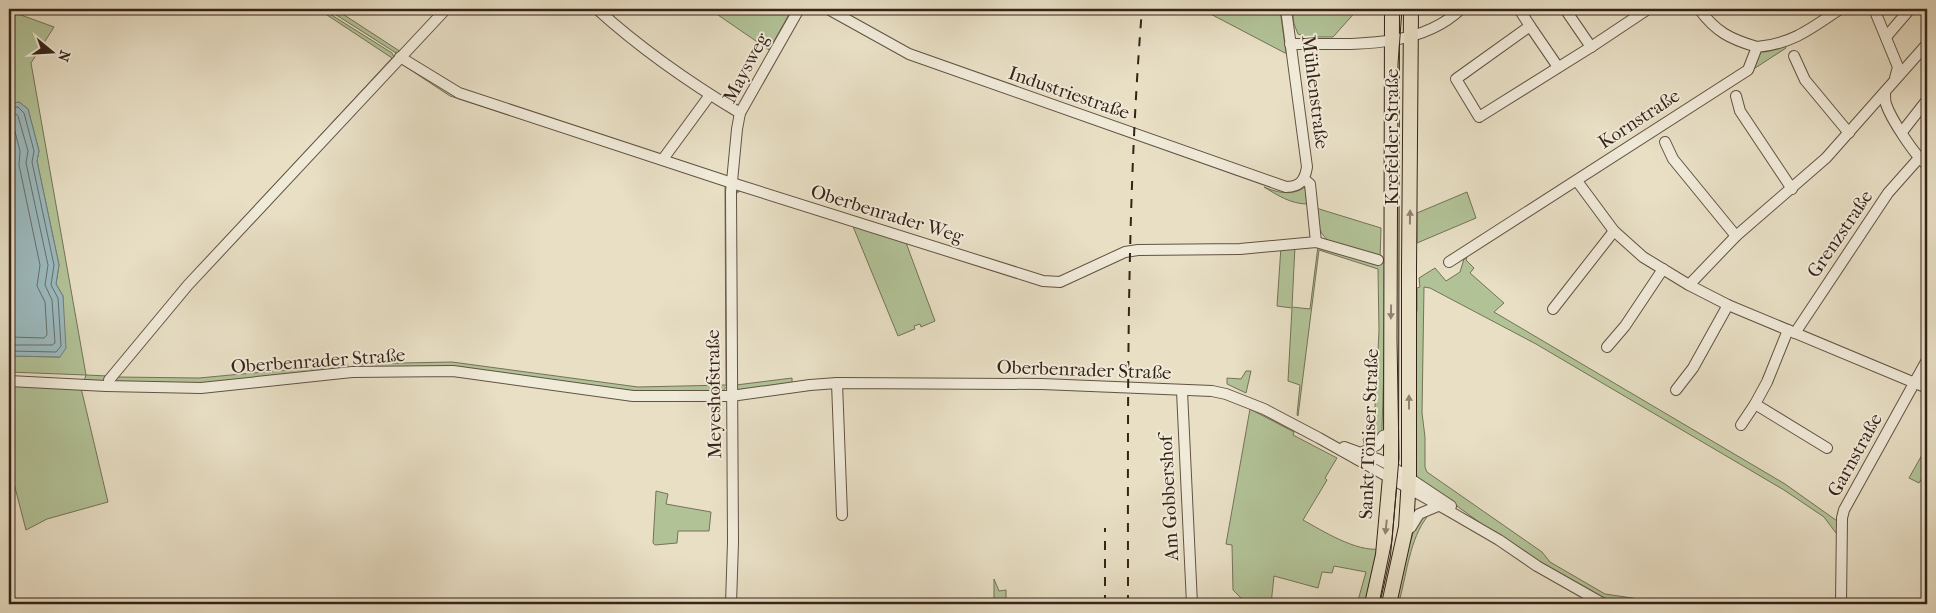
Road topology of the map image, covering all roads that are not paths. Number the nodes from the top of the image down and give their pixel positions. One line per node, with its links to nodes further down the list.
1 (446, 9): 25 (street)
2 (597, 9): 29 (street)
3 (799, 9): 32 (street, Maysweg)
4 (828, 9): 39 (street, Industriestraße)
5 (1286, 9): 20 (street, Mühlenstraße)
6 (1392, 9): 19 (main road, Krefelder Straße)
7 (1412, 9): 17 (main road, Krefelder Straße)
8 (1461, 9): 17 (street)
9 (1519, 9): 16 (street)
10 (1565, 9): 22 (street)
11 (1699, 9): 23 (street)
12 (1840, 9): 23 (street)
13 (1874, 9): 18 (street)
14 (1910, 9): 18 (street)
15 (1642, 10): 22 (street)
16 (1530, 26): 26 (street); 26 (street)
17 (1412, 36): 19 (street); 48 (main road, Krefelder Straße, one-way to 17)
18 (1886, 37): 27 (street)
19 (1392, 39): 20 (street); 46 (main road, Krefelder Straße)
20 (1290, 44): 39 (street, Mühlenstraße)
21 (1927, 44): 27 (street)
22 (1591, 47): 26 (street)
23 (1757, 47): 41 (street, Kornstraße)
24 (1794, 56): 34 (street)
25 (400, 57): 36 (street, Oberbenrader Weg); 57 (street)
26 (1558, 67)
27 (1894, 81): 28 (street)
28 (1885, 92): 33 (street); 34 (street)
29 (710, 94): 32 (street); 36 (street)
30 (1736, 96): 42 (street)
31 (1927, 100): 33 (street)
32 (740, 113): 40 (street, Maysweg)
33 (1902, 132): 37 (street)
34 (1849, 134): 42 (street)
35 (1665, 142): 44 (street)
36 (664, 158): 40 (street, Oberbenrader Weg)
37 (1918, 158): 38 (street); 53 (street, Grenzstraße)
38 (1927, 165)
39 (1304, 179): 45 (street)
40 (732, 180): 45 (street, Oberbenrader Weg); 63 (street, Meyeshofstraße)
41 (1576, 181): 43 (street); 47 (street, Kornstraße)
42 (1792, 189): 44 (street)
43 (1614, 230): 49 (street); 52 (street)
44 (1736, 236): 50 (street)
45 (1316, 242): 46 (street, Oberbenrader Weg)
46 (1387, 262): 66 (main road, Sankt Töniser Straße, one-way to 66)
47 (1449, 262)
48 (1409, 267): 71 (main road, Sankt Töniser Straße, one-way to 48)
49 (1663, 269): 50 (street); 54 (street)
50 (1688, 285): 51 (street)
51 (1728, 305): 53 (street); 62 (street)
52 (1553, 309)
53 (1792, 331): 58 (street); 64 (street, Grenzstraße)
54 (1607, 348)
55 (1927, 360): 58 (street, Garnstraße)
56 (9, 380): 63 (street, Oberbenrader Straße)
57 (109, 380)
58 (1915, 382): 60 (street); 81 (street, Garnstraße)
59 (837, 383): 61 (street, Oberbenrader Straße); 63 (street, Oberbenrader Straße); 73 (street)
60 (1927, 388)
61 (1182, 390): 67 (street, Oberbenrader Straße); 77 (street, Am Gobbershof)
62 (1676, 390)
63 (731, 396): 76 (street, Meyeshofstraße)
64 (1755, 404): 65 (street, Grenzstraße); 68 (street)
65 (1741, 425)
66 (1391, 433): 69 (street); 70 (main road, Sankt Töniser Straße)
67 (1319, 438): 69 (street, Oberbenrader Straße); 70 (street, Oberbenrader Straße)
68 (1827, 448)
69 (1361, 453): 70 (street, Oberbenrader Straße)
70 (1391, 472): 71 (street, Oberbenrader Straße); 78 (main road, Sankt Töniser Straße, one-way to 78)
71 (1409, 484): 72 (street, Oberbenrader Straße); 74 (main road, Sankt Töniser Straße); 75 (street, Oberbenrader Straße)
72 (1438, 506): 74 (street); 75 (street, Oberbenrader Straße)
73 (842, 515)
74 (1405, 533): 79 (main road, Sankt Töniser Straße)
75 (1499, 540): 80 (street, Oberbenrader Straße)
76 (731, 604)
77 (1192, 604)
78 (1372, 604)
79 (1389, 604)
80 (1604, 604)
81 (1841, 604)

